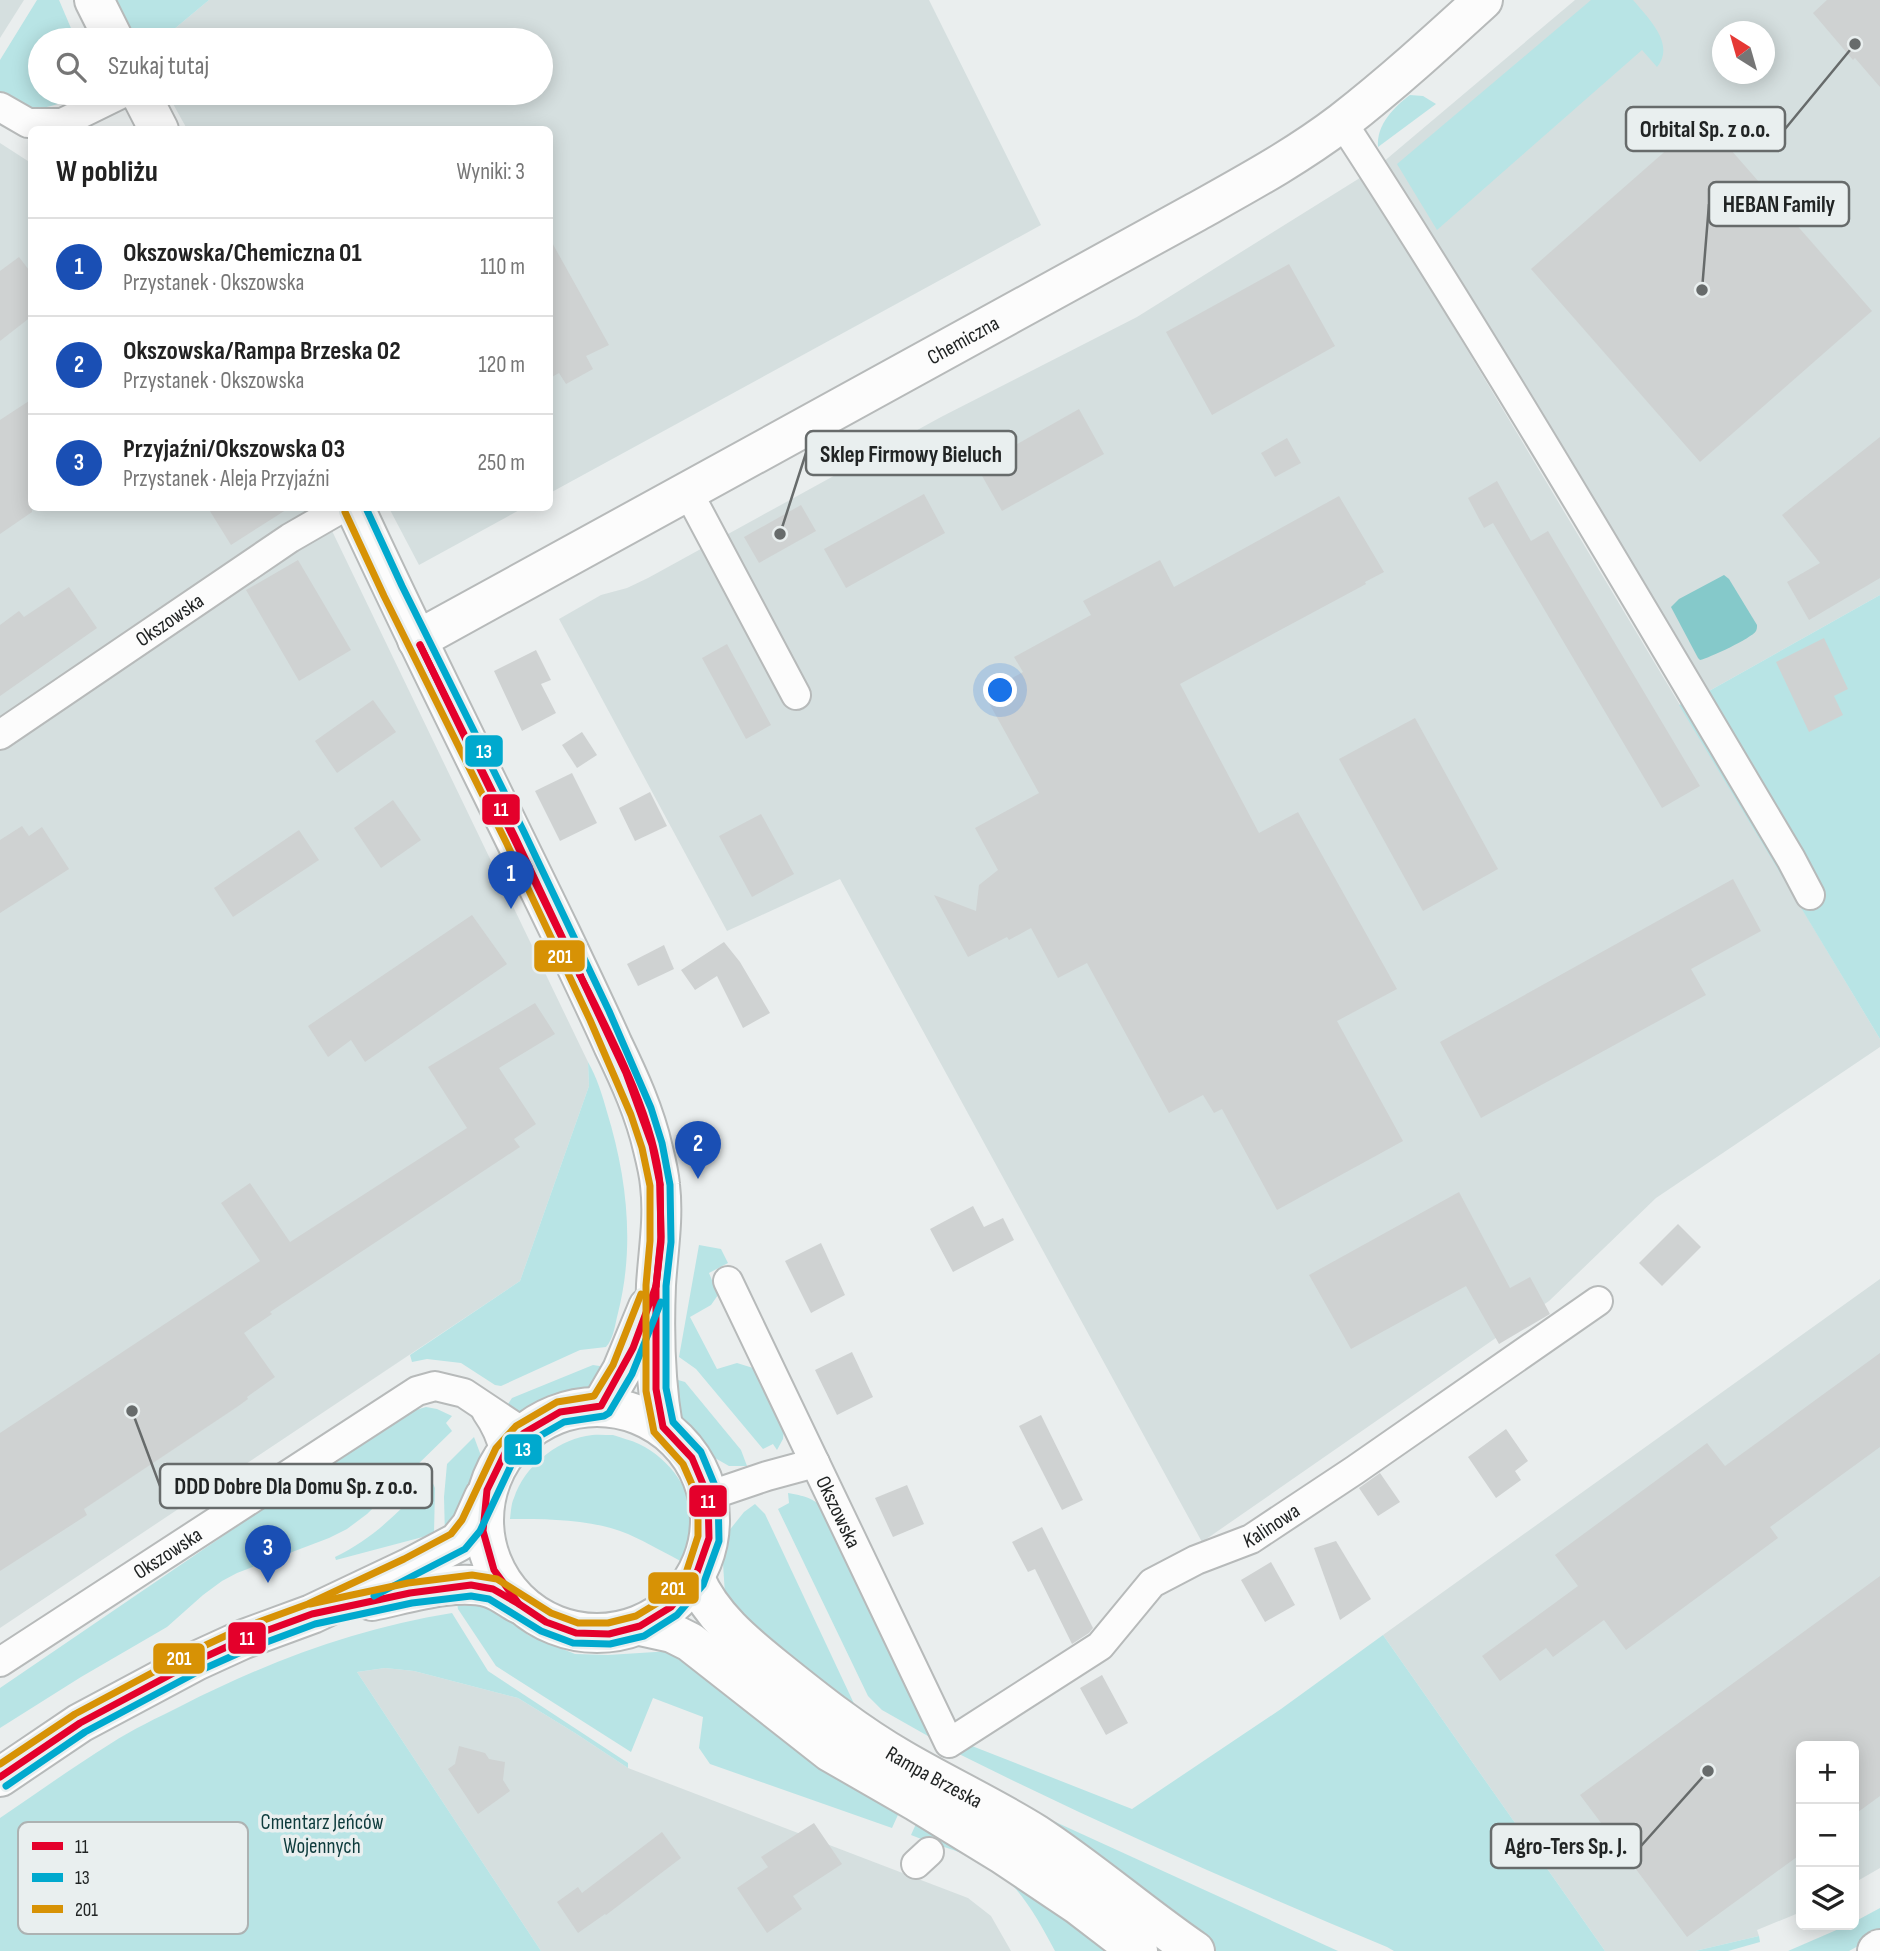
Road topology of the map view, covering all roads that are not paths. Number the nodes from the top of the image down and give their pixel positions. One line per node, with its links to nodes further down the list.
1 (94, 0): 3 (main road)
2 (1483, 0): 7 (main road, Chemiczna)
3 (108, 28)
4 (98, 105): 6 (street)
5 (146, 105): 8 (main road)
6 (0, 107)
7 (1342, 122): 9 (main road, Chemiczna); 15 (street)
8 (157, 126)
9 (688, 492): 12 (main road, Chemiczna); 13 (street)
10 (337, 511): 14 (street, Okszowska)
11 (356, 511): 12 (main road)
12 (417, 640): 17 (main road)
13 (796, 695)
14 (0, 735)
15 (1810, 895)
16 (728, 1281): 22 (street, Okszowska)
17 (656, 1284): 19 (main road); 20 (main road)
18 (1598, 1301): 30 (street, Kalinowa)
19 (601, 1406): 20 (main road); 21 (main road)
20 (663, 1427): 24 (main road)
21 (514, 1443): 23 (main road); 29 (street, Okszowska)
22 (815, 1462): 24 (street); 30 (street, Okszowska)
23 (487, 1490): 26 (main road); 27 (main road)
24 (708, 1496): 25 (main road)
25 (695, 1578): 28 (main road); 33 (main road, Rampa Brzeska)
26 (519, 1604): 27 (main road); 28 (main road)
27 (312, 1614): 31 (main road)
28 (640, 1626): 32 (main road, Rampa Brzeska)
29 (0, 1662)
30 (949, 1743)
31 (0, 1777)
32 (1138, 1951)
33 (1195, 1951)

